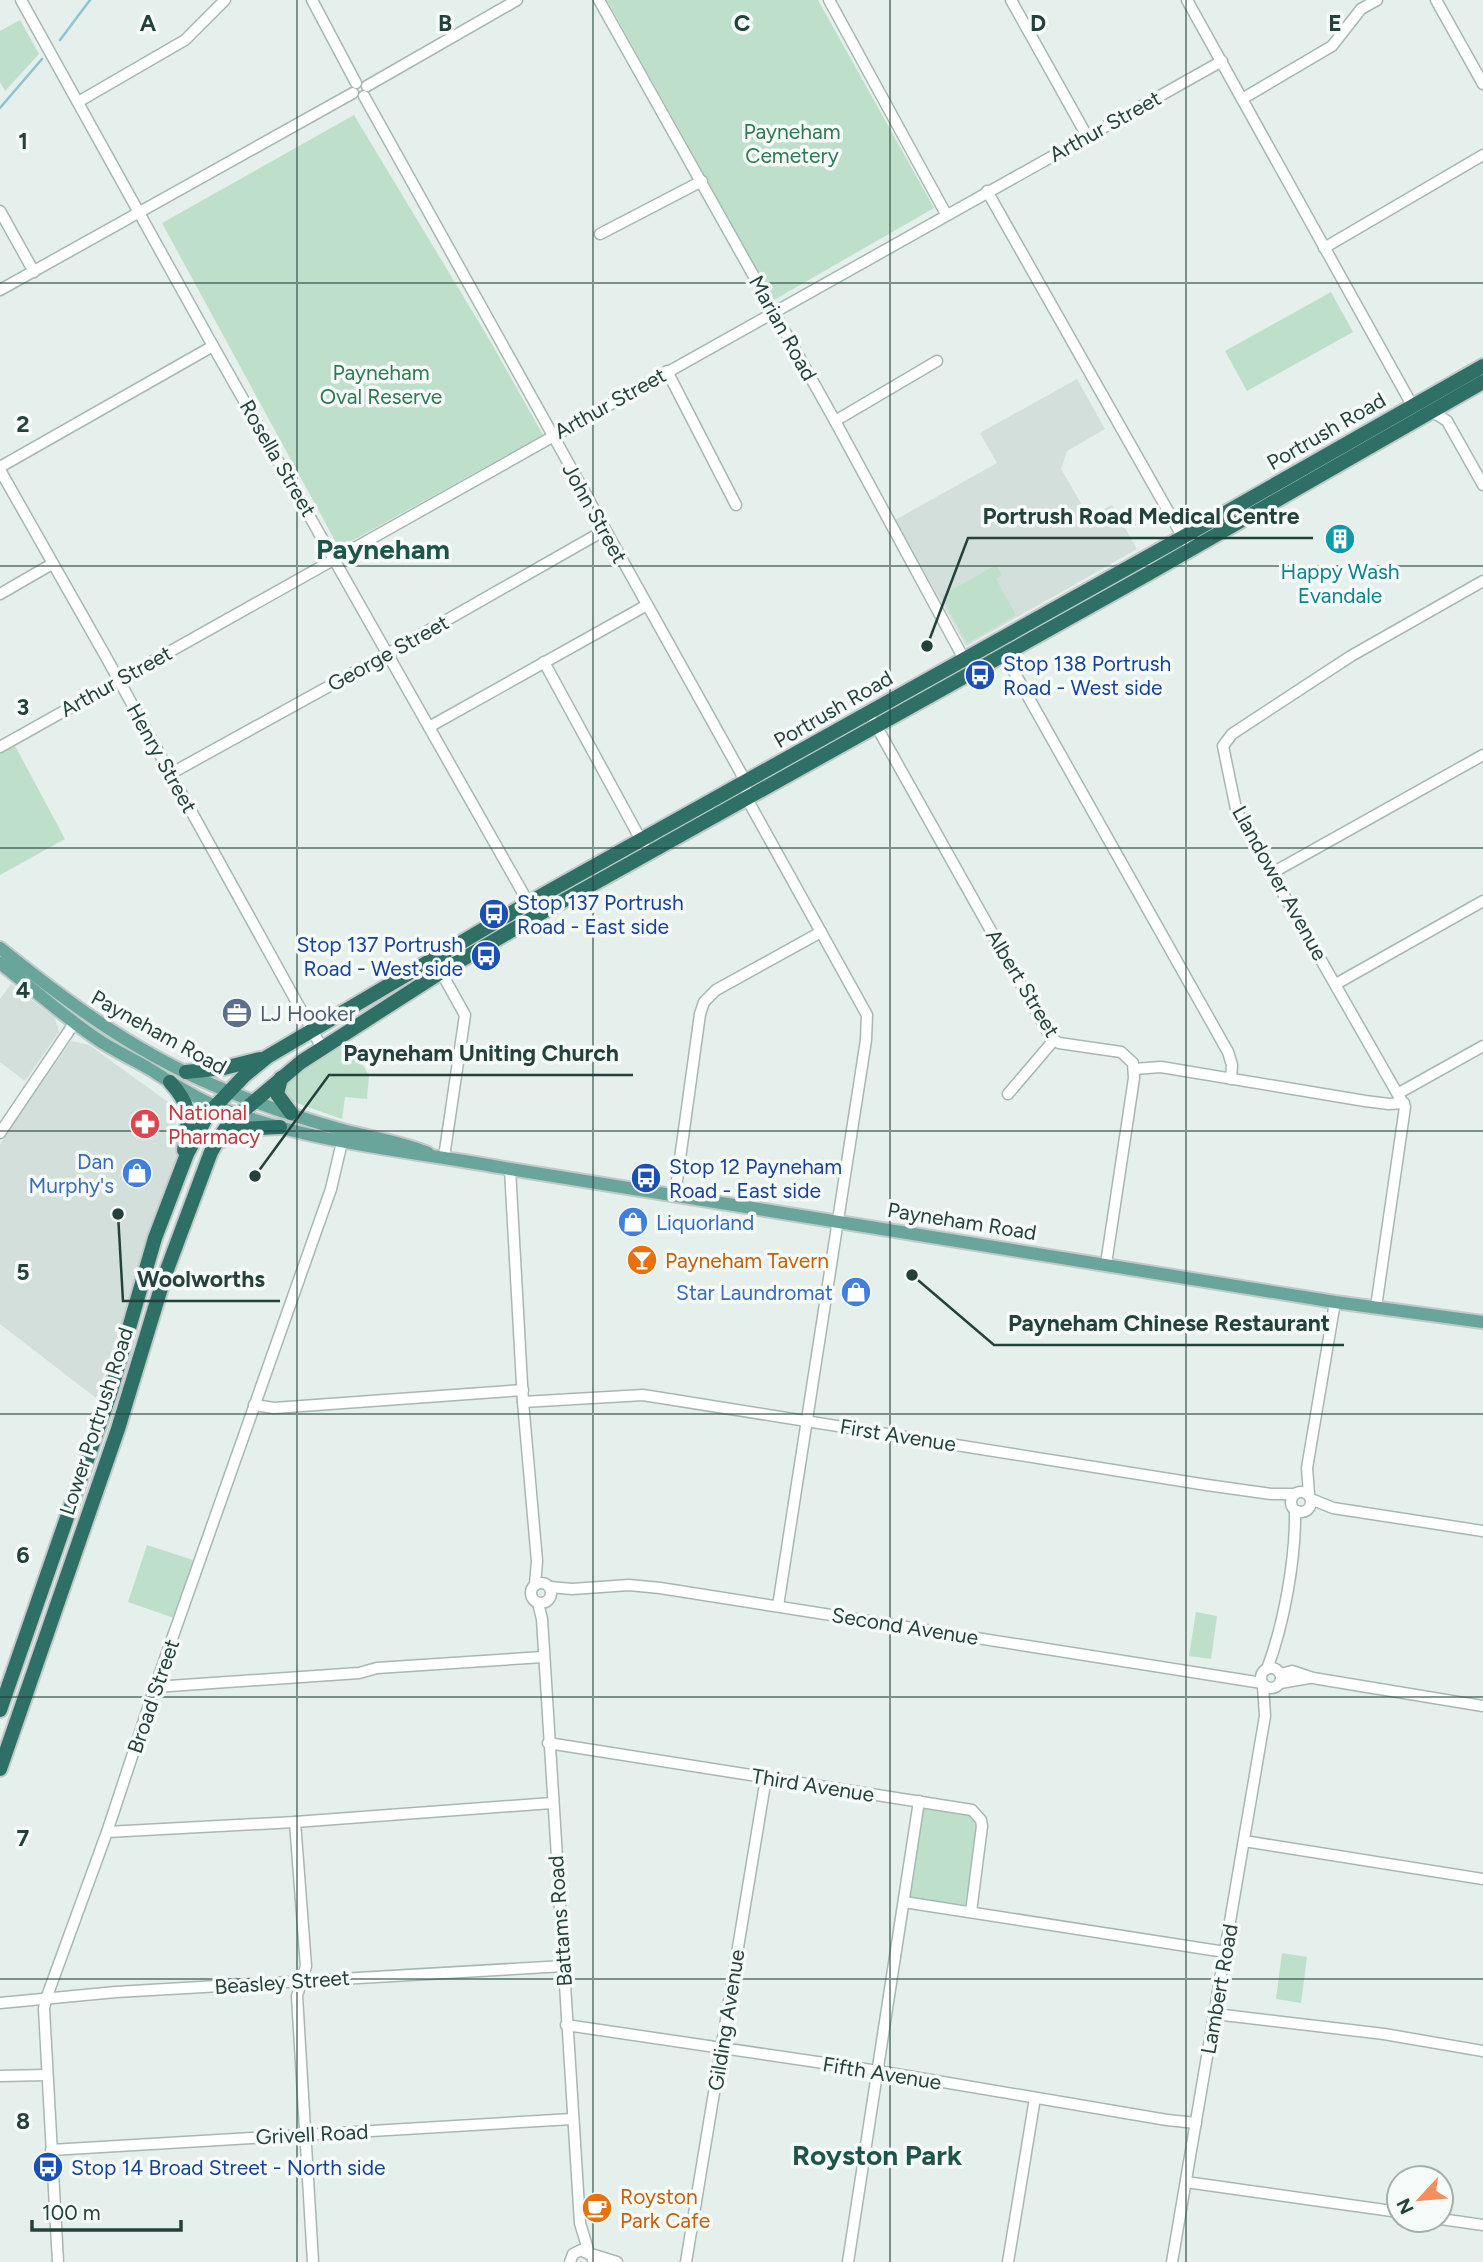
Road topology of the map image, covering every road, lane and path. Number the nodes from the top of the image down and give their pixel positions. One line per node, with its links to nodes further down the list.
1 (21, 0): 15 (street, Rosella Street)
2 (225, 0): 15 (street)
3 (312, 0): 13 (street, John Street)
4 (517, 0): 13 (street)
5 (599, 0): 18 (street, Marian Road)
6 (829, 0): 22 (street)
7 (1011, 0): 16 (street)
8 (1187, 0): 11 (street)
9 (1377, 0): 14 (street)
10 (1436, 0): 12 (street)
11 (1222, 61): 14 (street); 16 (street, Arthur Street)
12 (1483, 84)
13 (360, 89): 21 (street); 37 (street, John Street)
14 (1242, 99): 24 (street)
15 (78, 102): 21 (street, Rosella Street)
16 (1087, 136): 19 (street, Arthur Street)
17 (1483, 155): 24 (street)
18 (702, 181): 23 (street); 27 (street, Marian Road)
19 (987, 191): 22 (street, Arthur Street); 42 (street)
20 (0, 211): 25 (street)
21 (140, 213): 25 (street); 28 (street, Rosella Street)
22 (946, 214): 27 (street, Arthur Street)
23 (600, 234)
24 (1324, 248): 33 (street)
25 (34, 272): 26 (street)
26 (0, 290)
27 (774, 312): 31 (street, Arthur Street); 35 (street, Marian Road)
28 (214, 346): 38 (street); 43 (street, Rosella Street)
29 (937, 361): 35 (street)
30 (1483, 366): 33 (highway, Portrush Road)
31 (667, 371): 37 (street, Arthur Street); 40 (street)
32 (1483, 382): 34 (highway, Portrush Road)
33 (1412, 405): 34 (highway); 36 (highway); 42 (highway, Portrush Road)
34 (1441, 407): 36 (highway, Portrush Road); 39 (street)
35 (835, 421): 50 (street, Marian Road)
36 (1394, 435): 42 (highway, Portrush Road)
37 (552, 436): 41 (street, John Street); 43 (street, Arthur Street)
38 (0, 468): 44 (street, Henry Street)
39 (1483, 485)
40 (736, 505)
41 (605, 530): 47 (street, John Street); 48 (street, George Street)
42 (1186, 544): 49 (highway, Portrush Road); 50 (highway, Portrush Road)
43 (335, 558): 48 (street, Rosella Street); 52 (street, Arthur Street)
44 (52, 564): 46 (street); 52 (street, Henry Street)
45 (1483, 581): 60 (street, Llandower Avenue)
46 (0, 594)
47 (647, 605): 51 (street); 58 (street, John Street)
48 (388, 653): 54 (street, Rosella Street); 57 (street, George Street)
49 (1004, 654): 53 (highway, Portrush Road); 77 (street)
50 (964, 659): 53 (highway, Portrush Road)
51 (544, 662): 54 (street); 59 (street)
52 (119, 680): 55 (street, Arthur Street); 57 (street, Henry Street)
53 (872, 719): 58 (highway, Portrush Road); 70 (street, Albert Street)
54 (429, 727): 62 (street, Rosella Street)
55 (0, 747)
56 (1483, 755): 60 (street)
57 (170, 774): 69 (street, Henry Street)
58 (747, 790): 59 (highway, Portrush Road); 63 (street, John Street)
59 (645, 847): 62 (highway, Portrush Road)
60 (1272, 873): 67 (street, Llandower Avenue)
61 (1483, 901): 67 (street)
62 (532, 909): 66 (highway, Portrush Road); 69 (highway, Portrush Road)
63 (821, 932): 93 (street); 94 (street, John Street)
64 (0, 948): 75 (main road, Payneham Road)
65 (0, 963): 68 (main road, Payneham Road)
66 (441, 972): 72 (highway, Portrush Road); 90 (street)
67 (1336, 984): 81 (street, Llandower Avenue)
68 (75, 1022): 78 (main road, Payneham Road); 87 (street)
69 (313, 1031): 72 (street, Henry Street); 73 (highway, Portrush Road)
70 (1054, 1040): 74 (street, Albert Street); 80 (street)
71 (1483, 1046): 81 (street)
72 (322, 1048): 76 (highway, Portrush Road)
73 (267, 1057): 75 (highway); 79 (highway, Portrush Road)
74 (1134, 1069): 77 (street); 95 (street)
75 (186, 1072): 79 (main road, Payneham Road)
76 (281, 1078): 82 (highway, Portrush Road); 84 (highway)
77 (1231, 1079): 81 (street)
78 (170, 1082): 83 (main road, Payneham Road); 91 (highway)
79 (229, 1092): 82 (main road, Payneham Road); 83 (highway, Portrush Road)
80 (1008, 1094)
81 (1401, 1098): 97 (street)
82 (254, 1100): 84 (main road, Payneham Road); 85 (highway, Lower Portrush Road)
83 (216, 1106): 85 (main road, Payneham Road); 91 (highway, Lower Portrush Road)
84 (291, 1113): 90 (main road, Payneham Road)
85 (240, 1114): 86 (main road, Payneham Road); 89 (highway, Lower Portrush Road)
86 (280, 1127): 88 (main road, Payneham Road); 89 (highway)
87 (0, 1133)
88 (342, 1142): 90 (main road, Payneham Road); 103 (street, Broad Street)
89 (216, 1144): 99 (highway, Lower Portrush Road)
90 (439, 1156): 92 (main road, Payneham Road)
91 (181, 1168): 101 (highway, Lower Portrush Road)
92 (510, 1169): 93 (main road, Payneham Road); 100 (street)
93 (675, 1195): 94 (main road, Payneham Road)
94 (840, 1221): 95 (main road, Payneham Road); 104 (street, John Street)
95 (1106, 1264): 96 (main road, Payneham Road)
96 (1335, 1302): 97 (main road, Payneham Road); 106 (street, Lambert Road)
97 (1376, 1307): 98 (main road, Payneham Road)
98 (1483, 1322)
99 (134, 1371): 101 (highway); 105 (highway, Lower Portrush Road)
100 (523, 1390): 102 (street); 103 (street)
101 (110, 1394): 105 (highway); 122 (highway, Lower Portrush Road)
102 (523, 1402): 104 (street, First Avenue); 111 (street)
103 (254, 1405): 119 (street, Broad Street)
104 (808, 1421): 107 (street, First Avenue); 114 (street, John Street)
105 (118, 1429): 120 (highway, Lower Portrush Road)
106 (1307, 1468): 107 (street, Lambert Road); 108 (street, Lambert Road)
107 (1294, 1500): 108 (street); 108 (street); 110 (street, Lambert Road)
108 (1308, 1503): 109 (street); 110 (street, Lambert Road)
109 (1483, 1531)
110 (1296, 1536): 115 (street, Lambert Road)
111 (537, 1561): 112 (street); 113 (street)
112 (534, 1585): 113 (street, Second Avenue); 113 (street)
113 (546, 1594): 114 (street, Second Avenue); 116 (street, Battams Road)
114 (778, 1606): 117 (street, Second Avenue)
115 (1278, 1641): 117 (street, Lambert Road); 118 (street, Lambert Road)
116 (543, 1657): 119 (street); 126 (street, Battams Road)
117 (1263, 1678): 118 (street); 118 (street); 123 (street, Lambert Road)
118 (1279, 1679): 121 (street); 123 (street, Lambert Road)
119 (155, 1687): 133 (street, Broad Street)
120 (21, 1703): 124 (highway); 127 (highway, Lower Portrush Road)
121 (1483, 1706)
122 (0, 1710)
123 (1265, 1716): 134 (street, Lambert Road)
124 (0, 1718)
125 (0, 1728): 127 (highway)
126 (548, 1743): 129 (street, Third Avenue); 131 (street, Battams Road)
127 (6, 1749): 128 (highway, Lower Portrush Road)
128 (0, 1769)
129 (766, 1778): 130 (street, Third Avenue); 145 (street, Gilding Avenue)
130 (919, 1801): 136 (street); 137 (street, Third Avenue)
131 (552, 1804): 132 (street); 139 (street, Battams Road)
132 (295, 1822): 133 (street); 140 (street)
133 (107, 1832): 141 (street, Broad Street)
134 (1244, 1841): 135 (street); 138 (street, Lambert Road)
135 (1483, 1879)
136 (904, 1902): 137 (street); 147 (street)
137 (971, 1912): 138 (street)
138 (1225, 1952): 143 (street, Lambert Road)
139 (564, 1966): 140 (street, Beasley Street); 144 (street, Battams Road)
140 (301, 1981): 141 (street, Beasley Street); 153 (street)
141 (46, 1999): 142 (street, Beasley Street); 148 (street, Broad Street)
142 (0, 2003)
143 (1215, 2014): 146 (street); 152 (street, Lambert Road)
144 (566, 2025): 145 (street, Fifth Avenue); 151 (street, Battams Road)
145 (722, 2048): 147 (street, Fifth Avenue); 165 (street, Gilding Avenue)
146 (1483, 2051)
147 (878, 2071): 150 (street, Fifth Avenue); 166 (street)
148 (47, 2074): 149 (street); 154 (street, Broad Street)
149 (0, 2076)
150 (1035, 2098): 152 (street, Fifth Avenue); 167 (street)
151 (572, 2119): 153 (street, Grivell Road); 158 (street, Battams Road)
152 (1196, 2123): 155 (street, Lambert Road)
153 (306, 2134): 154 (street, Grivell Road); 163 (street)
154 (51, 2150): 162 (street, Broad Street)
155 (1186, 2182): 156 (street); 168 (street, Lambert Road)
156 (1385, 2210)
157 (1455, 2221): 159 (street)
158 (580, 2223): 160 (street, Battams Road); 161 (street, Battams Road)
159 (1483, 2225)
160 (591, 2256): 161 (street); 164 (street)
161 (570, 2260)
162 (58, 2262)
163 (313, 2262)
164 (617, 2262)
165 (687, 2262)
166 (848, 2262)
167 (1007, 2262)
168 (1172, 2262)

